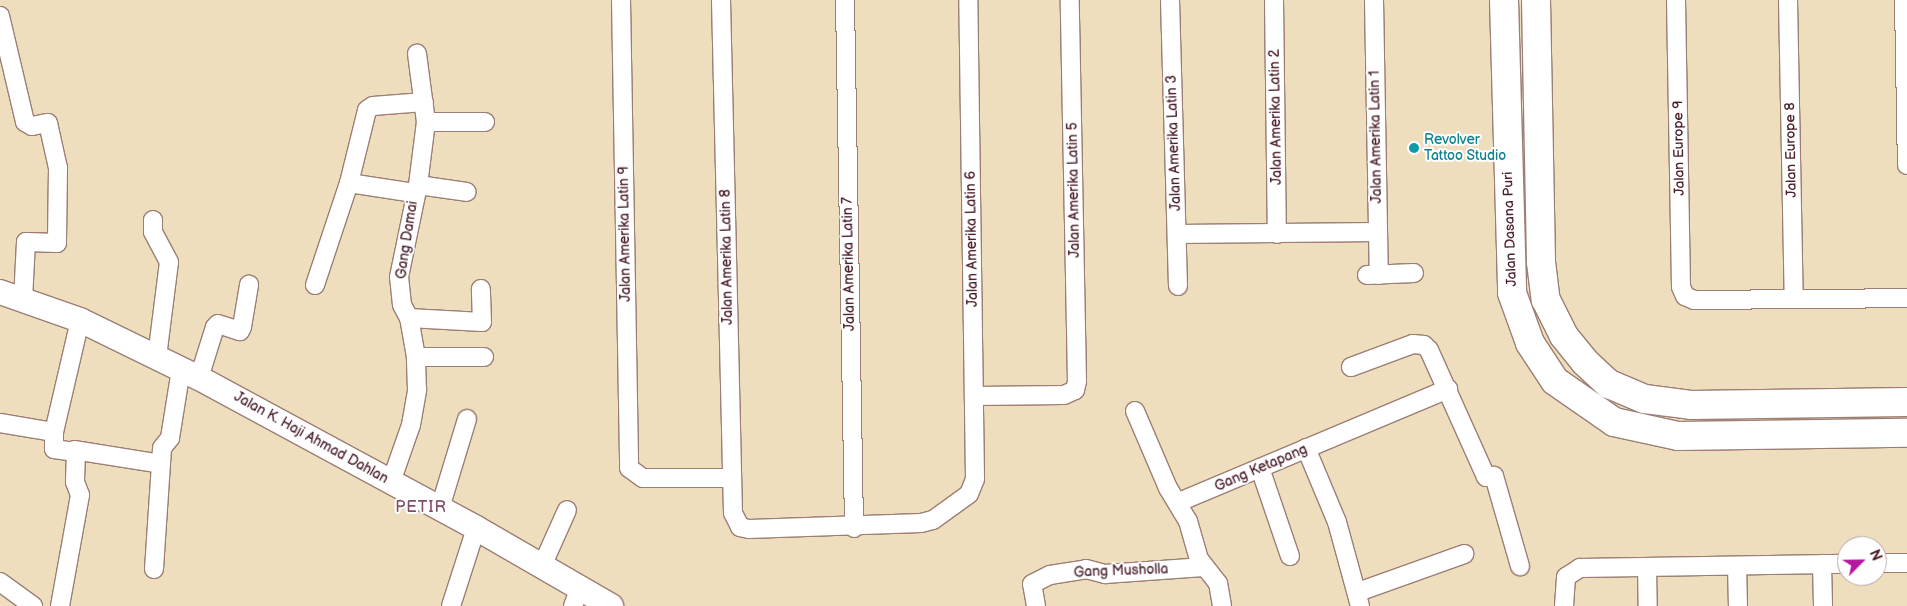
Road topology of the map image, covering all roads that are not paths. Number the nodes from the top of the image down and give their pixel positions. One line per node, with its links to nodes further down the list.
1 (621, 0): 55 (street, Jalan Amerika Latin 9)
2 (721, 0): 55 (street, Jalan Amerika Latin 8)
3 (845, 0): 61 (street, Jalan Amerika Latin 7)
4 (968, 0): 44 (street, Jalan Amerika Latin 6)
5 (1070, 0): 44 (street, Jalan Amerika Latin 5)
6 (1170, 0): 25 (street, Jalan Amerika Latin 3)
7 (1274, 0): 26 (street, Jalan Amerika Latin 2)
8 (1374, 0): 24 (street, Jalan Amerika Latin 1)
9 (1504, 0): 50 (main road, Jalan Dasana Puri)
10 (1536, 0): 45 (main road)
11 (1676, 0): 35 (street, Jalan Europe 9)
12 (1788, 0): 35 (street, Jalan Europe 8)
13 (1904, 0): 19 (street)
14 (0, 16): 34 (street)
15 (417, 54): 16 (street, Gang Damai)
16 (424, 102): 17 (street, Gang Damai); 20 (street)
17 (426, 122): 18 (street); 21 (street, Gang Damai)
18 (485, 122)
19 (1907, 165)
20 (349, 183): 21 (street); 29 (street)
21 (416, 189): 22 (street); 36 (street, Gang Damai)
22 (467, 192)
23 (153, 220): 38 (street)
24 (1378, 232): 26 (street); 27 (street, Jalan Amerika Latin 1)
25 (1177, 234): 26 (street); 30 (street, Jalan Amerika Latin 3)
26 (1277, 234)
27 (1414, 273)
28 (249, 285): 42 (street)
29 (314, 285)
30 (1178, 286)
31 (481, 289): 36 (street)
32 (0, 292): 34 (main road, Jalan K. Haji Ahmad Dahlan)
33 (1907, 298): 35 (street)
34 (22, 299): 37 (main road, Jalan K. Haji Ahmad Dahlan)
35 (1794, 300)
36 (409, 318): 39 (street, Gang Damai)
37 (80, 320): 38 (main road, Jalan K. Haji Ahmad Dahlan); 49 (street)
38 (158, 357): 42 (main road, Jalan K. Haji Ahmad Dahlan)
39 (416, 357): 40 (street); 56 (street, Gang Damai)
40 (484, 357)
41 (1351, 367): 43 (street)
42 (190, 374): 53 (street); 56 (main road, Jalan K. Haji Ahmad Dahlan)
43 (1448, 389): 51 (street, Gang Ketapang); 69 (street)
44 (974, 396): 61 (street, Jalan Amerika Latin 6)
45 (1907, 402)
46 (1135, 411): 57 (street)
47 (467, 419): 58 (street)
48 (0, 423): 49 (street)
49 (54, 432): 52 (street)
50 (1907, 433)
51 (1306, 448): 54 (street, Gang Ketapang); 76 (street)
52 (74, 450): 53 (street); 78 (street)
53 (161, 464): 73 (street)
54 (1260, 468): 57 (street, Gang Ketapang); 63 (street)
55 (732, 478): 61 (street, Jalan Amerika Latin 8)
56 (391, 482): 58 (main road, Jalan K. Haji Ahmad Dahlan)
57 (1179, 502): 71 (street)
58 (440, 508): 60 (main road, Jalan K. Haji Ahmad Dahlan)
59 (567, 510): 68 (street)
60 (476, 528): 68 (main road, Jalan K. Haji Ahmad Dahlan); 79 (street)
61 (854, 528)
62 (1464, 554): 76 (street)
63 (1290, 556)
64 (1907, 562): 65 (street)
65 (1887, 563)
66 (1822, 564): 67 (street); 70 (street); 86 (street)
67 (1837, 564)
68 (542, 566): 75 (main road, Jalan K. Haji Ahmad Dahlan)
69 (1520, 566)
70 (1737, 566): 72 (street); 85 (street)
71 (1204, 567): 81 (street, Gang Musholla); 82 (street)
72 (1647, 567): 83 (street); 84 (street)
73 (154, 568)
74 (0, 582): 77 (street)
75 (577, 597): 80 (main road, Jalan K. Haji Ahmad Dahlan)
76 (1359, 599)
77 (33, 606)
78 (60, 606)
79 (450, 606)
80 (611, 606)
81 (1036, 606)
82 (1222, 606)
83 (1564, 606)
84 (1648, 606)
85 (1738, 606)
86 (1823, 606)

